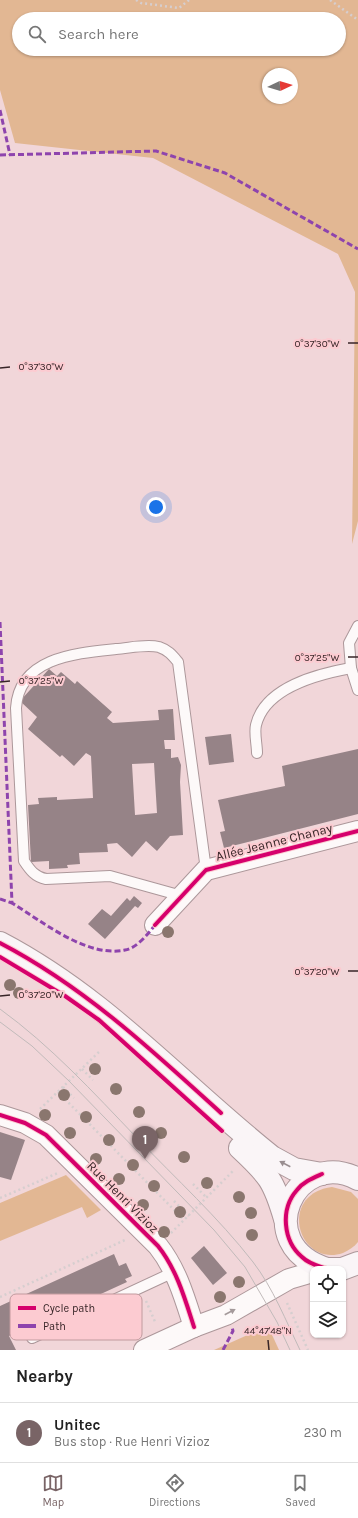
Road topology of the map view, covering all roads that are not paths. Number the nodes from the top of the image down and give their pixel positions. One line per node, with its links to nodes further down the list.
1 (358, 626): 2 (lane)
2 (351, 668): 3 (lane); 4 (lane)
3 (358, 690)
4 (257, 753)
5 (358, 831): 6 (street, Allée Jeanne Chanay)
6 (206, 870): 7 (street, Allée Jeanne Chanay); 7 (lane)
7 (182, 896): 8 (street, Allée Jeanne Chanay)
8 (155, 925)
9 (0, 943): 12 (main road, one-way to 9)
10 (0, 957): 14 (main road)
11 (0, 1115): 18 (street, Rue Henri Vizioz)
12 (322, 1174): 13 (main road); 14 (main road)
13 (358, 1179)
14 (286, 1220): 16 (main road)
15 (358, 1263): 17 (main road)
16 (317, 1266)
17 (346, 1268)
18 (174, 1272): 20 (lane); 21 (street, Rue Henri Vizioz)
19 (310, 1273): 21 (street, one-way to 19)
20 (127, 1294)
21 (194, 1327): 22 (street)
22 (144, 1350)

